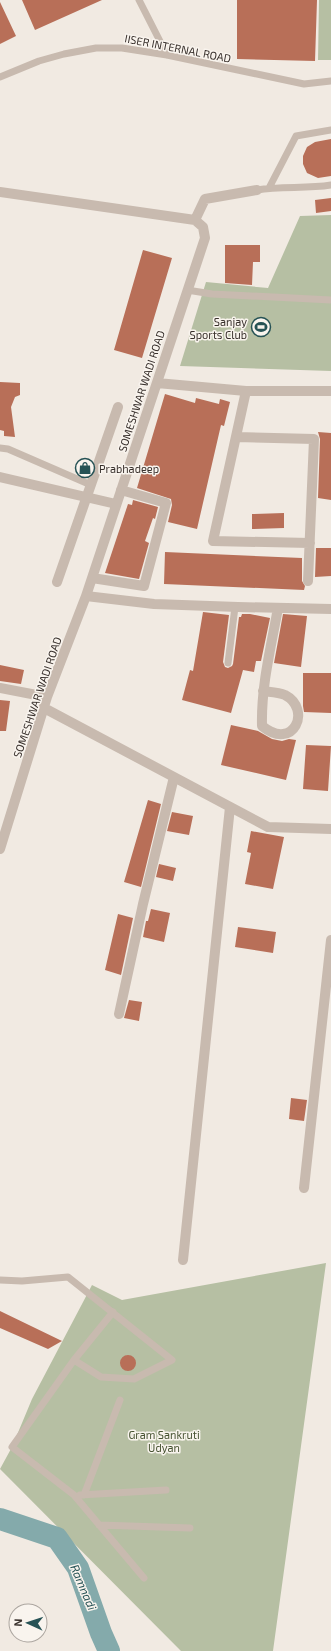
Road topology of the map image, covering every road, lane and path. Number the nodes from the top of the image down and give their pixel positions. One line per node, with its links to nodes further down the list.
1 (139, 0): 2 (lane)
2 (167, 55): 3 (lane, IISER INTERNAL ROAD); 4 (lane, IISER INTERNAL ROAD)
3 (0, 77)
4 (331, 81)
5 (331, 130): 7 (lane)
6 (331, 185): 7 (lane)
7 (269, 188): 8 (lane)
8 (257, 190): 10 (street)
9 (0, 192): 10 (street)
10 (195, 220): 11 (street, SOMESHWAR WADI ROAD)
11 (188, 290): 12 (lane); 13 (street, SOMESHWAR WADI ROAD)
12 (331, 300)
13 (157, 383): 14 (street); 21 (street, SOMESHWAR WADI ROAD)
14 (246, 391): 15 (street); 17 (street)
15 (331, 391)
16 (118, 407): 20 (street)
17 (236, 437): 24 (street); 24 (street)
18 (0, 448): 20 (lane)
19 (0, 477): 22 (street)
20 (91, 485): 22 (street)
21 (121, 490): 23 (street, SOMESHWAR WADI ROAD); 25 (street)
22 (87, 497): 23 (street); 27 (street)
23 (116, 504): 25 (street, SOMESHWAR WADI ROAD)
24 (310, 543): 26 (street)
25 (92, 578): 28 (street, SOMESHWAR WADI ROAD)
26 (308, 581)
27 (58, 582)
28 (86, 596): 29 (street); 35 (street, SOMESHWAR WADI ROAD)
29 (235, 607): 30 (street); 32 (lane)
30 (278, 608): 31 (street); 34 (street)
31 (331, 609)
32 (228, 663)
33 (0, 688): 35 (street)
34 (263, 691): 34 (street)
35 (47, 697): 36 (street, SOMESHWAR WADI ROAD)
36 (44, 708): 37 (street); 40 (street, SOMESHWAR WADI ROAD)
37 (174, 777): 38 (street); 42 (street)
38 (230, 807): 39 (street); 44 (street)
39 (331, 829)
40 (0, 849)
41 (331, 940): 43 (street)
42 (119, 1014)
43 (304, 1188)
44 (183, 1260)
45 (0, 1280): 46 (lane)
46 (113, 1312): 47 (lane); 47 (lane)
47 (74, 1360): 50 (lane)
48 (120, 1400): 51 (lane)
49 (166, 1490): 51 (lane)
50 (74, 1495): 51 (lane); 52 (lane)
51 (84, 1495)
52 (99, 1525): 53 (lane); 54 (lane)
53 (190, 1528)
54 (144, 1578)

